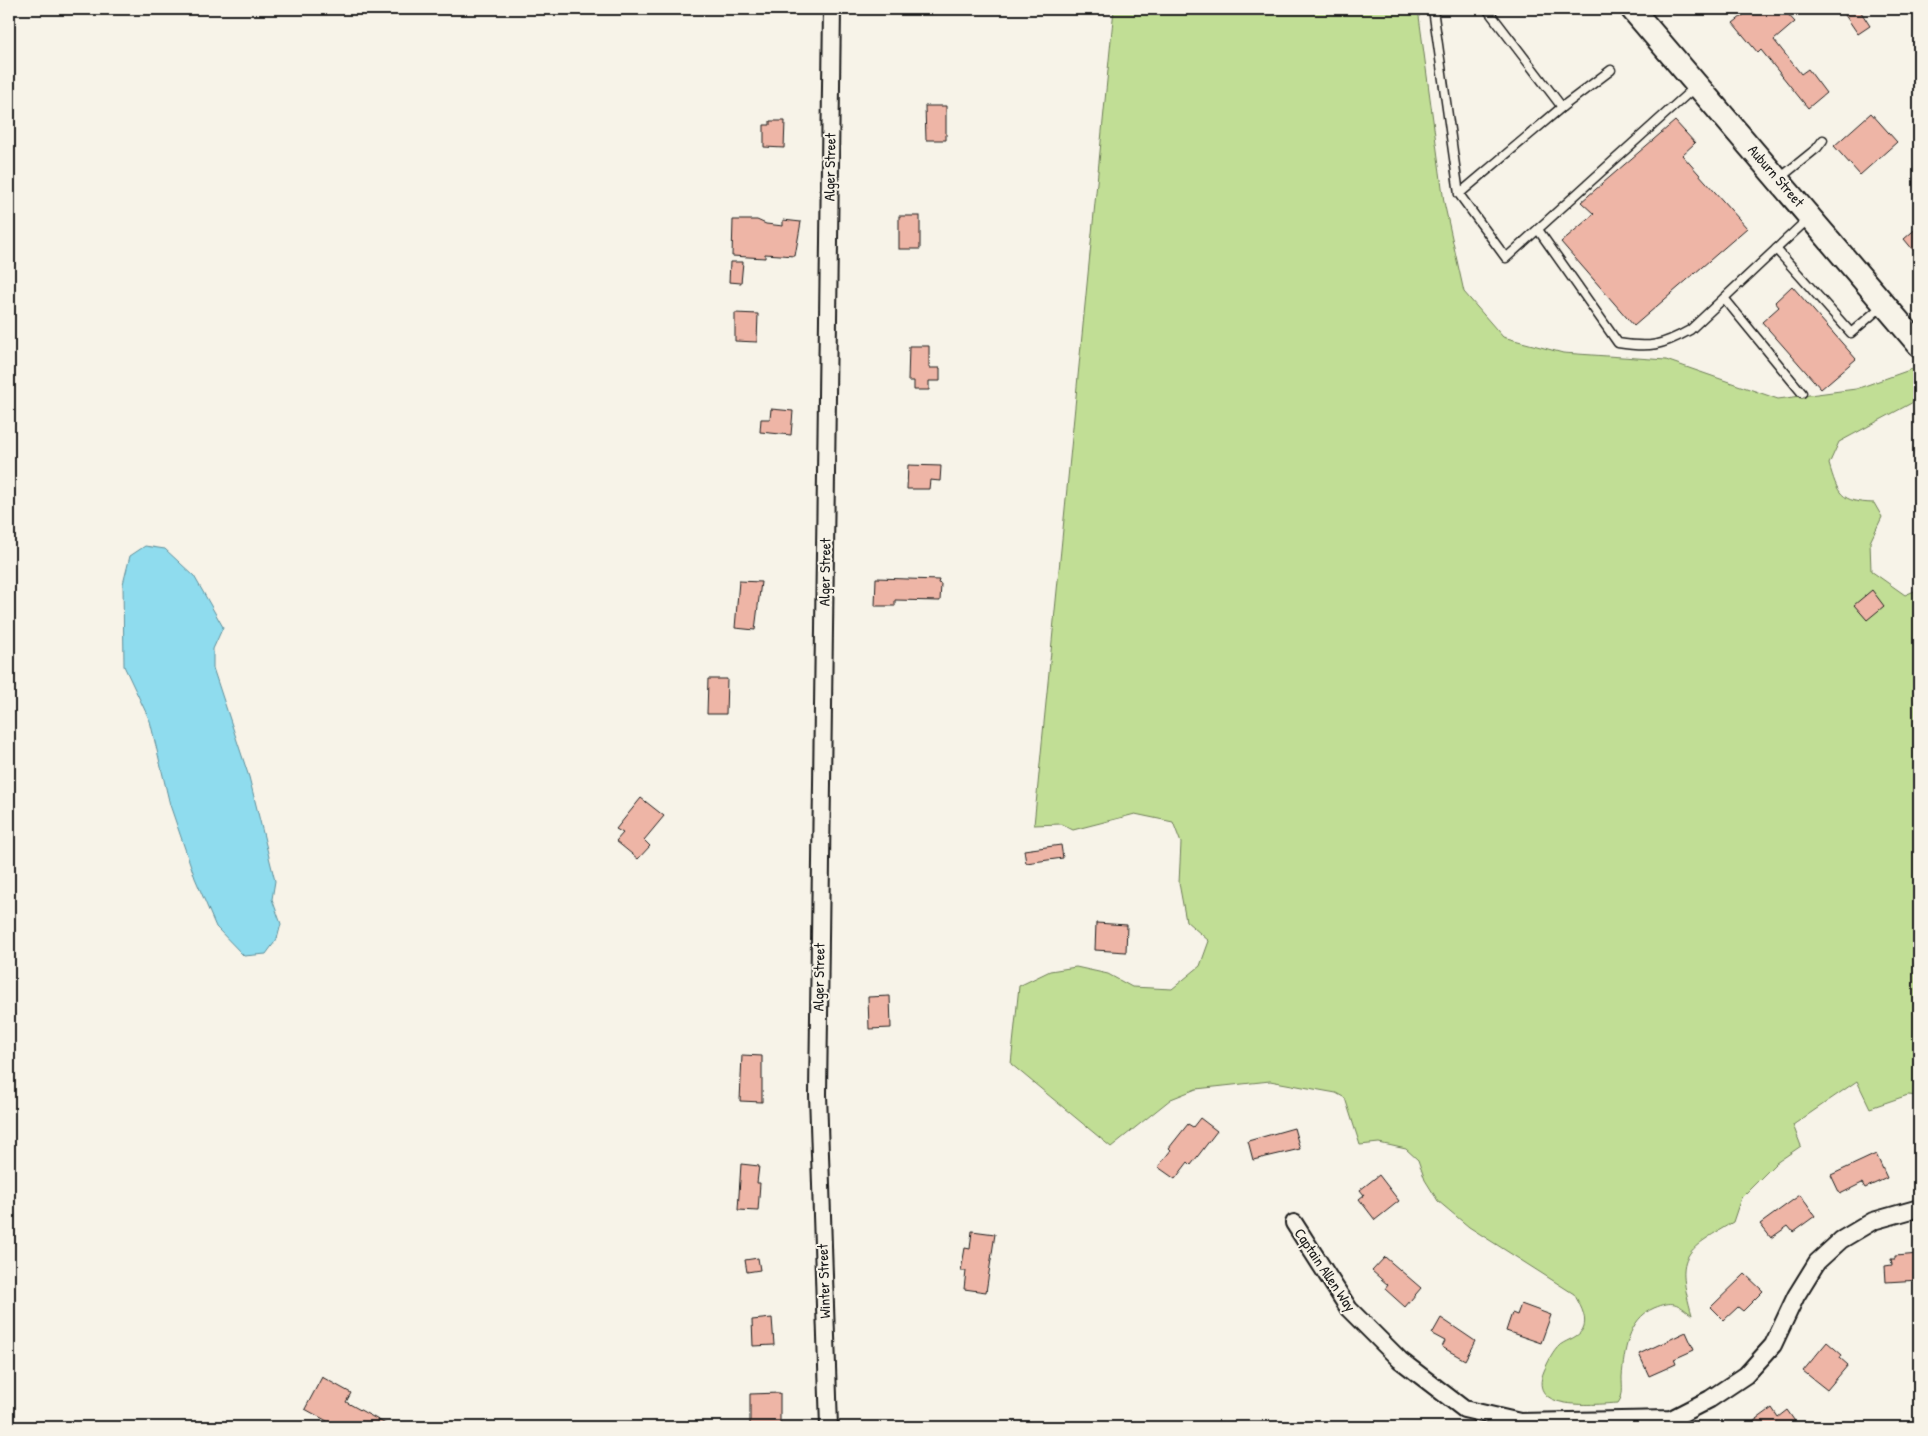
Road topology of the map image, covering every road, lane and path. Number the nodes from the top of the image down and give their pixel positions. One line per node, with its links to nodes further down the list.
1 (832, 9): 18 (street, Alger Street)
2 (1433, 9): 10 (lane)
3 (1487, 9): 7 (lane)
4 (1632, 9): 6 (main road, Auburn Street)
5 (1610, 70): 7 (lane)
6 (1696, 85): 9 (main road, Auburn Street); 12 (lane)
7 (1562, 107): 10 (lane)
8 (1824, 140): 9 (lane)
9 (1779, 179): 11 (main road, Auburn Street)
10 (1459, 194): 12 (lane)
11 (1811, 216): 13 (lane); 15 (main road, Auburn Street)
12 (1539, 231): 14 (lane)
13 (1776, 249): 14 (lane); 15 (lane)
14 (1724, 298): 17 (lane)
15 (1885, 303): 16 (main road, Auburn Street)
16 (1919, 345)
17 (1802, 393)
18 (819, 1135): 22 (street, Winter Street)
19 (1919, 1208): 21 (street, Captain Allen Way)
20 (1294, 1223): 21 (street, Captain Allen Way)
21 (1673, 1423)
22 (829, 1427)

